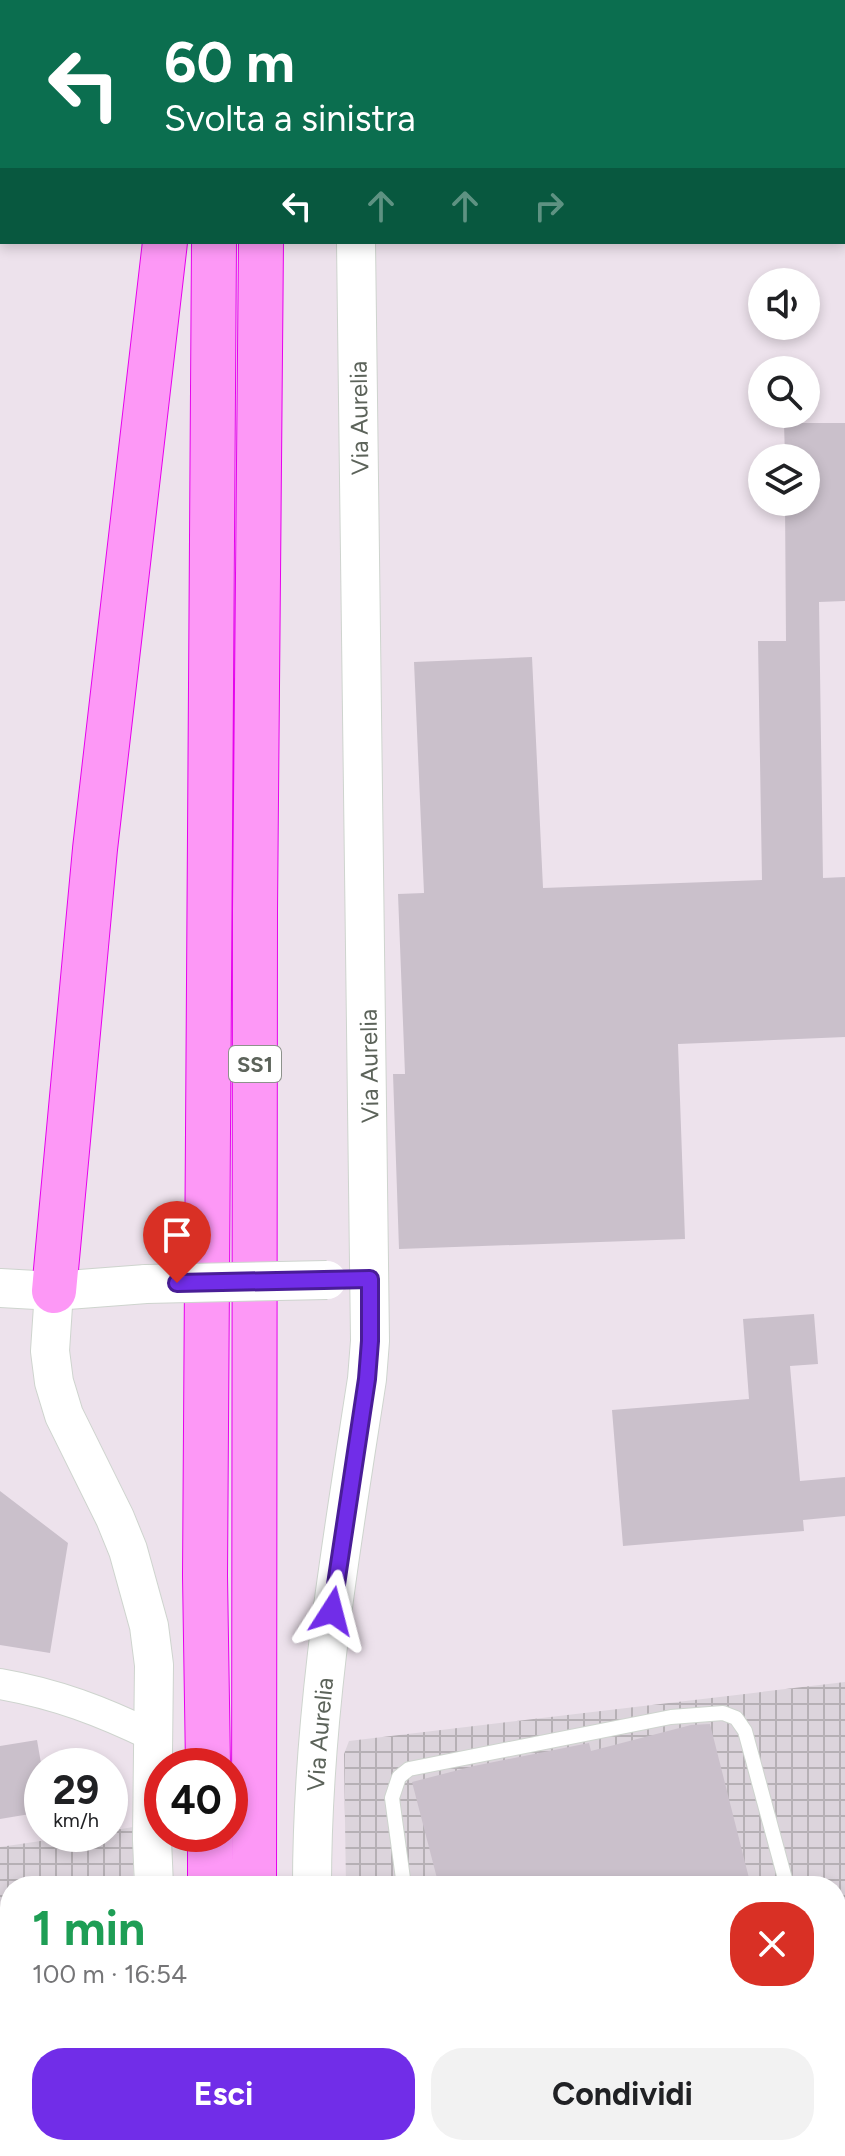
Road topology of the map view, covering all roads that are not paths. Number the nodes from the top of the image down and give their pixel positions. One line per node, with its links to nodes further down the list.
1 (165, 244): 7 (highway)
2 (214, 244): 10 (highway, SS1)
3 (261, 244): 14 (highway, SS1)
4 (356, 244): 5 (street, Via Aurelia)
5 (370, 1279): 7 (street, bridge); 15 (street, Via Aurelia)
6 (0, 1288): 7 (street)
7 (54, 1291): 9 (street)
8 (0, 1684): 9 (street)
9 (153, 1736): 12 (street)
10 (208, 1748)
11 (210, 1852): 13 (highway)
12 (154, 1876)
13 (210, 1876)
14 (254, 1876)
15 (312, 1876)
16 (403, 1876): 17 (lane)
17 (784, 1876)

